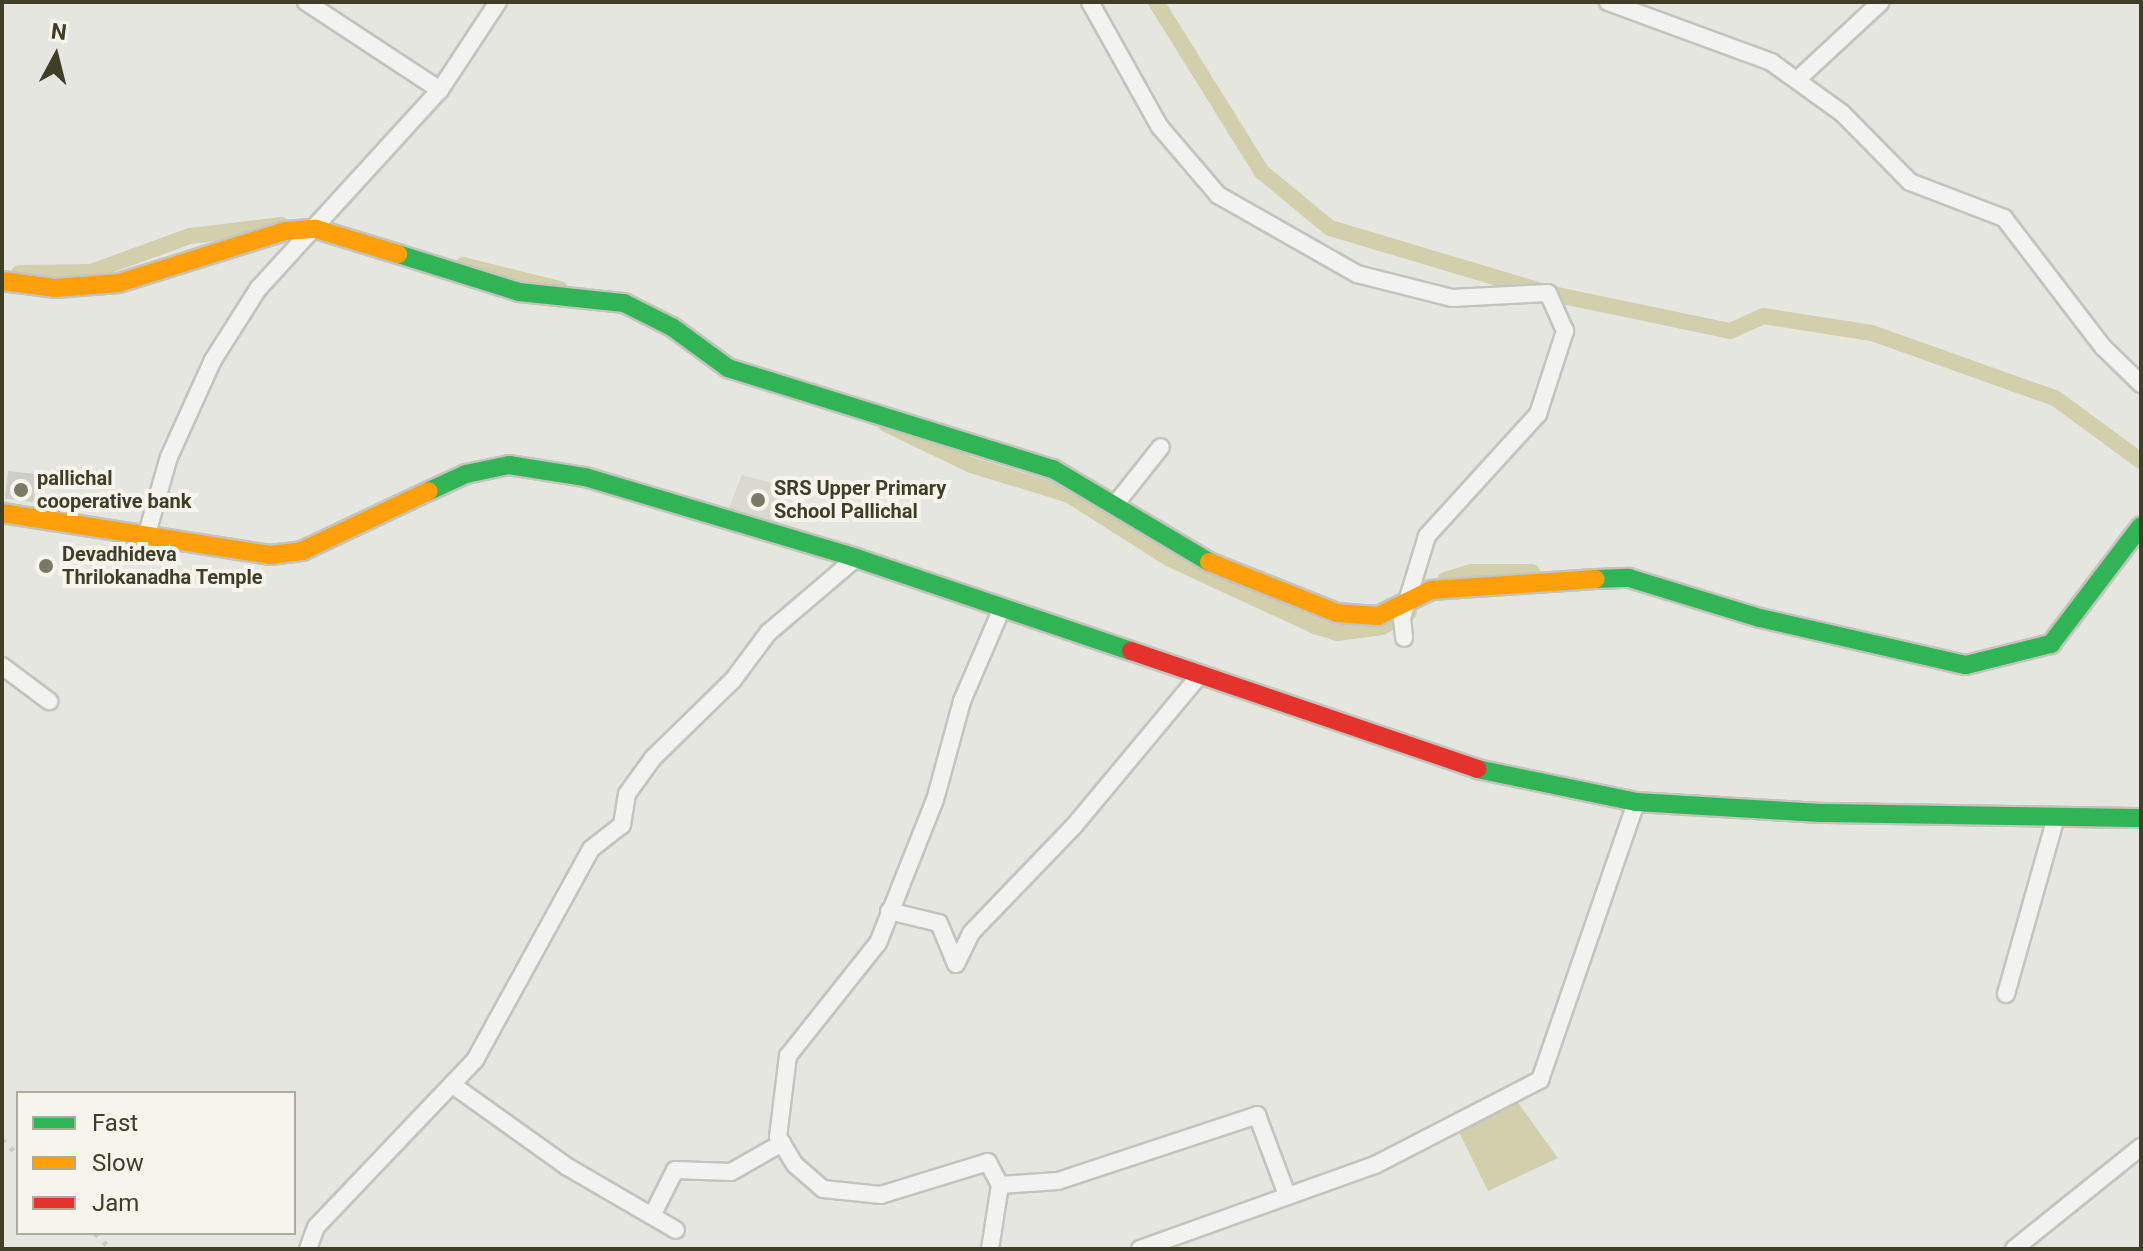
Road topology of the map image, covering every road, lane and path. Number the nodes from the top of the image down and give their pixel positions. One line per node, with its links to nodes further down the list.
1 (306, 2): 7 (street)
2 (498, 2): 7 (street)
3 (1090, 2): 17 (street)
4 (1608, 2): 6 (street)
5 (1881, 2): 6 (street)
6 (1798, 79): 10 (street)
7 (440, 90): 8 (street)
8 (316, 229): 9 (street); 12 (street); 15 (street)
9 (2, 281)
10 (2141, 384)
11 (1161, 447): 12 (street)
12 (1114, 506): 17 (street)
13 (2, 513): 15 (street)
14 (2141, 526): 17 (street)
15 (146, 537): 16 (street)
16 (856, 558): 18 (street); 28 (street)
17 (1407, 602): 19 (street)
18 (1002, 608): 21 (street); 26 (street)
19 (1404, 638)
20 (2, 666): 22 (street)
21 (1200, 675): 23 (street); 26 (street)
22 (49, 701)
23 (1636, 802): 25 (street); 32 (street)
24 (2141, 818): 25 (street)
25 (2055, 821): 27 (street)
26 (889, 911): 29 (street)
27 (2006, 994)
28 (454, 1086): 33 (street); 35 (street)
29 (782, 1143): 31 (street); 33 (street)
30 (2141, 1147): 38 (street)
31 (1000, 1185): 32 (street); 36 (street)
32 (1287, 1195): 37 (street)
33 (652, 1216): 34 (street)
34 (676, 1230)
35 (308, 1249)
36 (990, 1249)
37 (1140, 1249)
38 (2014, 1249)

